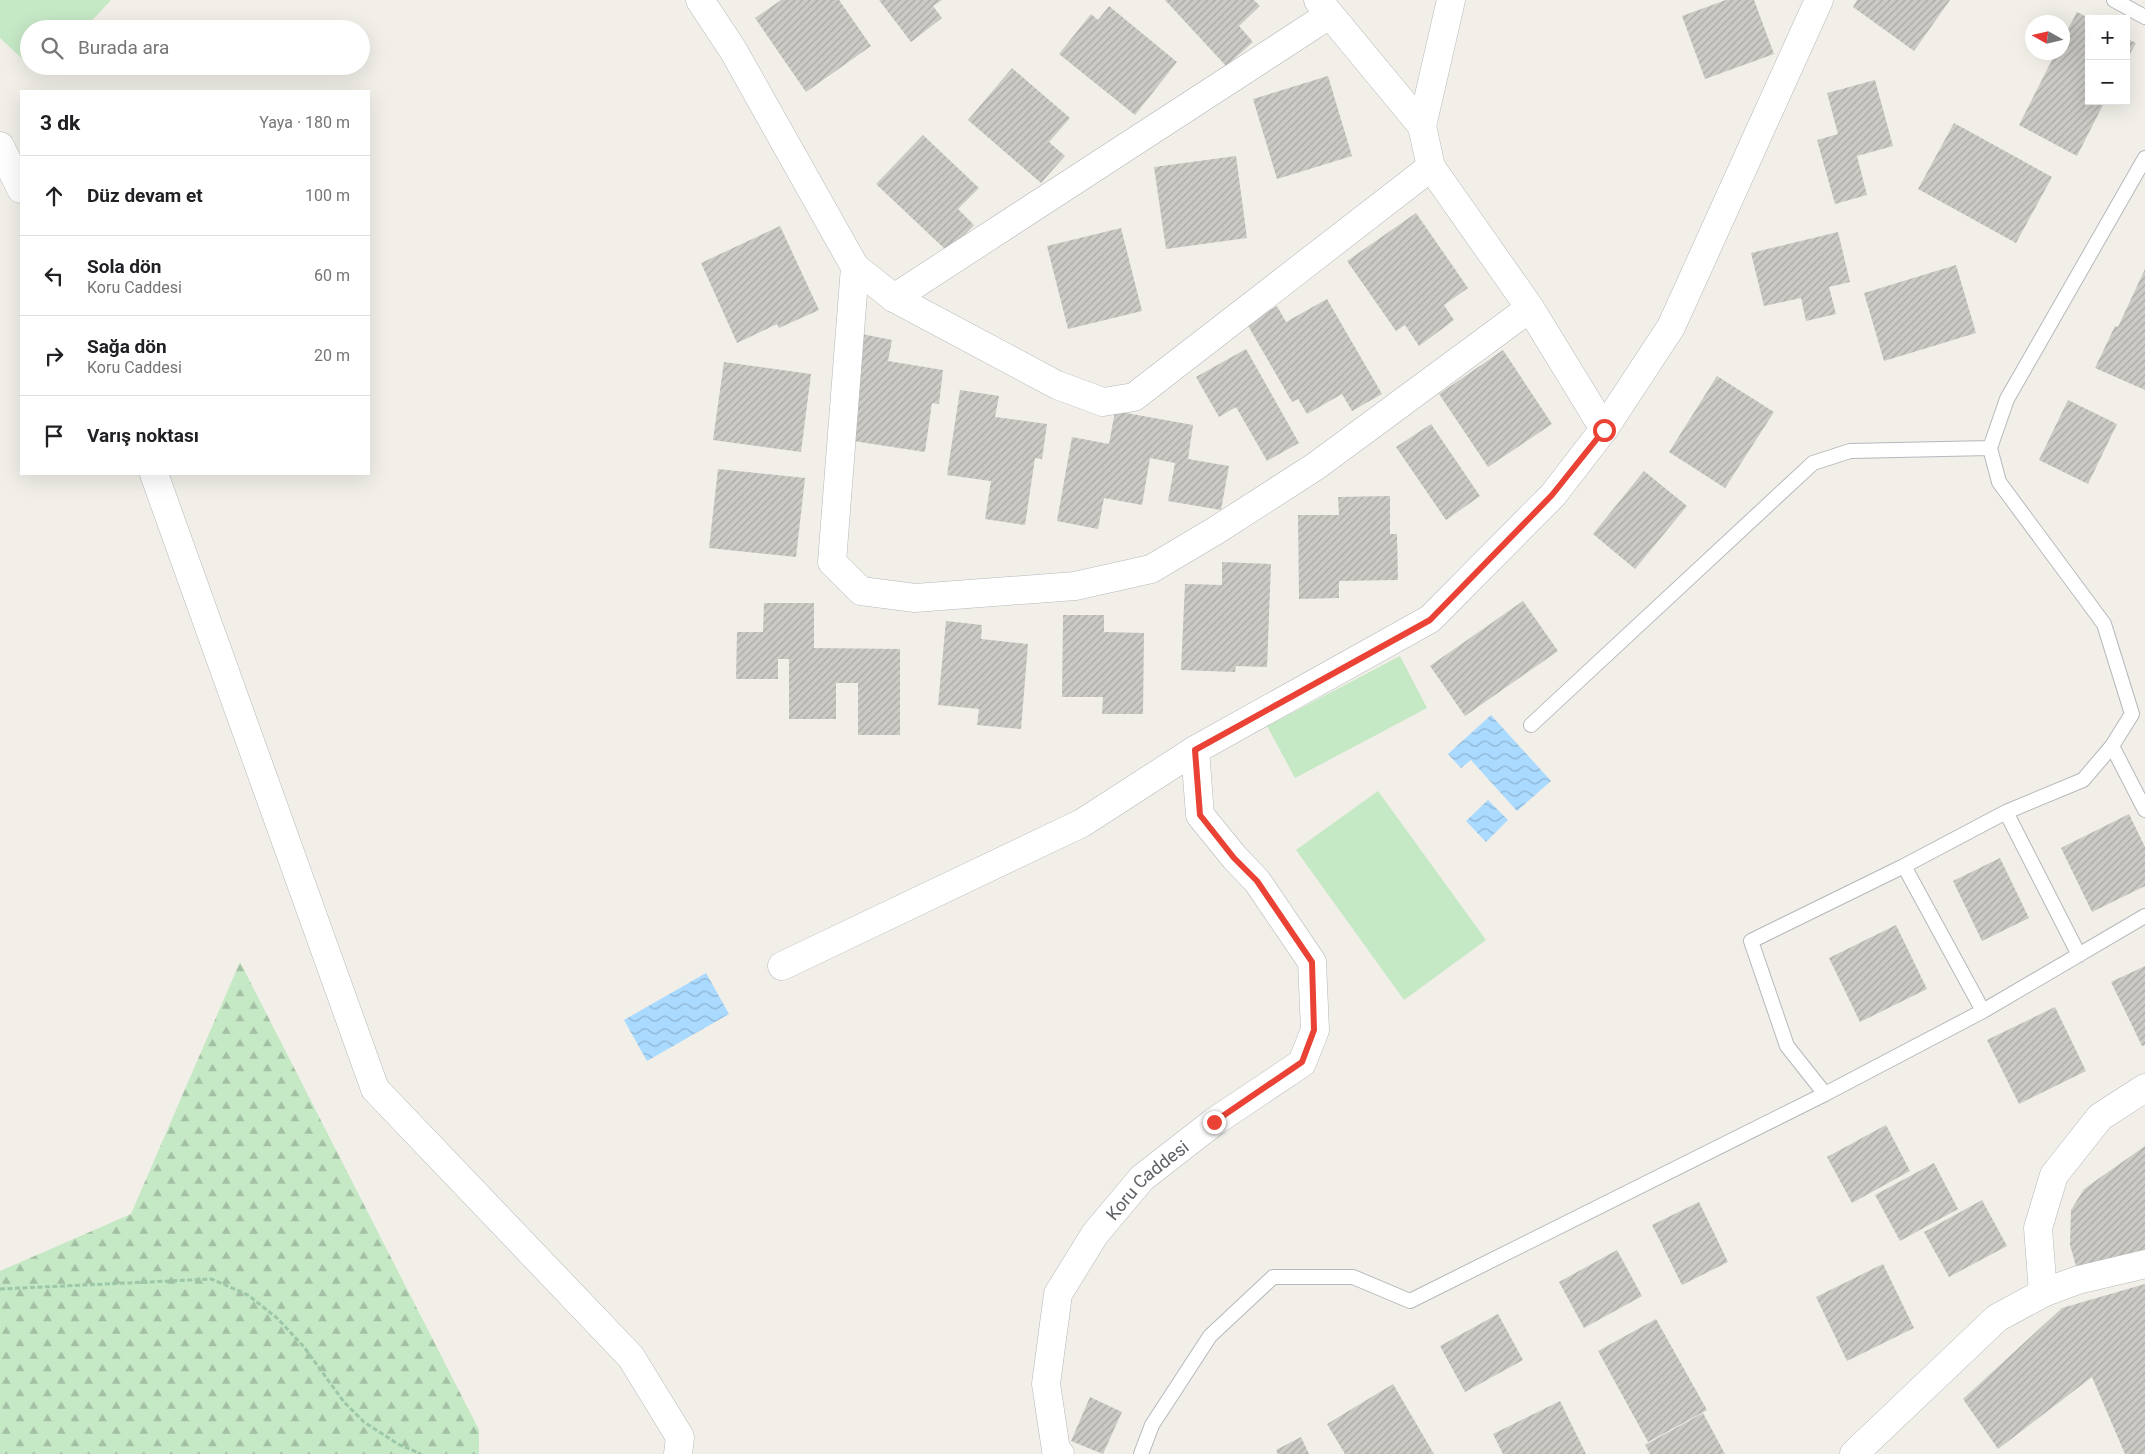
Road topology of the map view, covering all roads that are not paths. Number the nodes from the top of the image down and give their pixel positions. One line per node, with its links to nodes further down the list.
1 (700, 0): 12 (street)
2 (1451, 0): 7 (street)
3 (1818, 0): 15 (street)
4 (2114, 0): 6 (lane)
5 (1324, 8): 7 (street); 13 (street)
6 (2145, 17)
7 (1422, 126): 10 (street)
8 (0, 146): 11 (street)
9 (2145, 158): 16 (lane)
10 (1431, 167): 13 (street); 14 (street)
11 (20, 187)
12 (855, 267): 13 (street); 14 (street)
13 (894, 298)
14 (1530, 308): 15 (street)
15 (1604, 430): 20 (street)
16 (1990, 448): 18 (lane); 19 (lane)
17 (154, 475): 32 (street)
18 (1531, 725)
19 (2112, 746): 21 (lane); 22 (lane)
20 (1195, 750): 26 (street); 33 (street, Koru Caddesi)
21 (2145, 810)
22 (2006, 812): 23 (lane); 25 (lane)
23 (1904, 866): 27 (lane); 29 (lane)
24 (2145, 916): 25 (lane)
25 (2079, 955): 27 (lane)
26 (782, 966)
27 (1983, 1011): 29 (lane)
28 (2145, 1088): 31 (street)
29 (1825, 1094): 34 (lane)
30 (2145, 1264): 31 (street)
31 (2043, 1294): 35 (street)
32 (678, 1454)
33 (1060, 1454)
34 (1140, 1454)
35 (1854, 1454)

